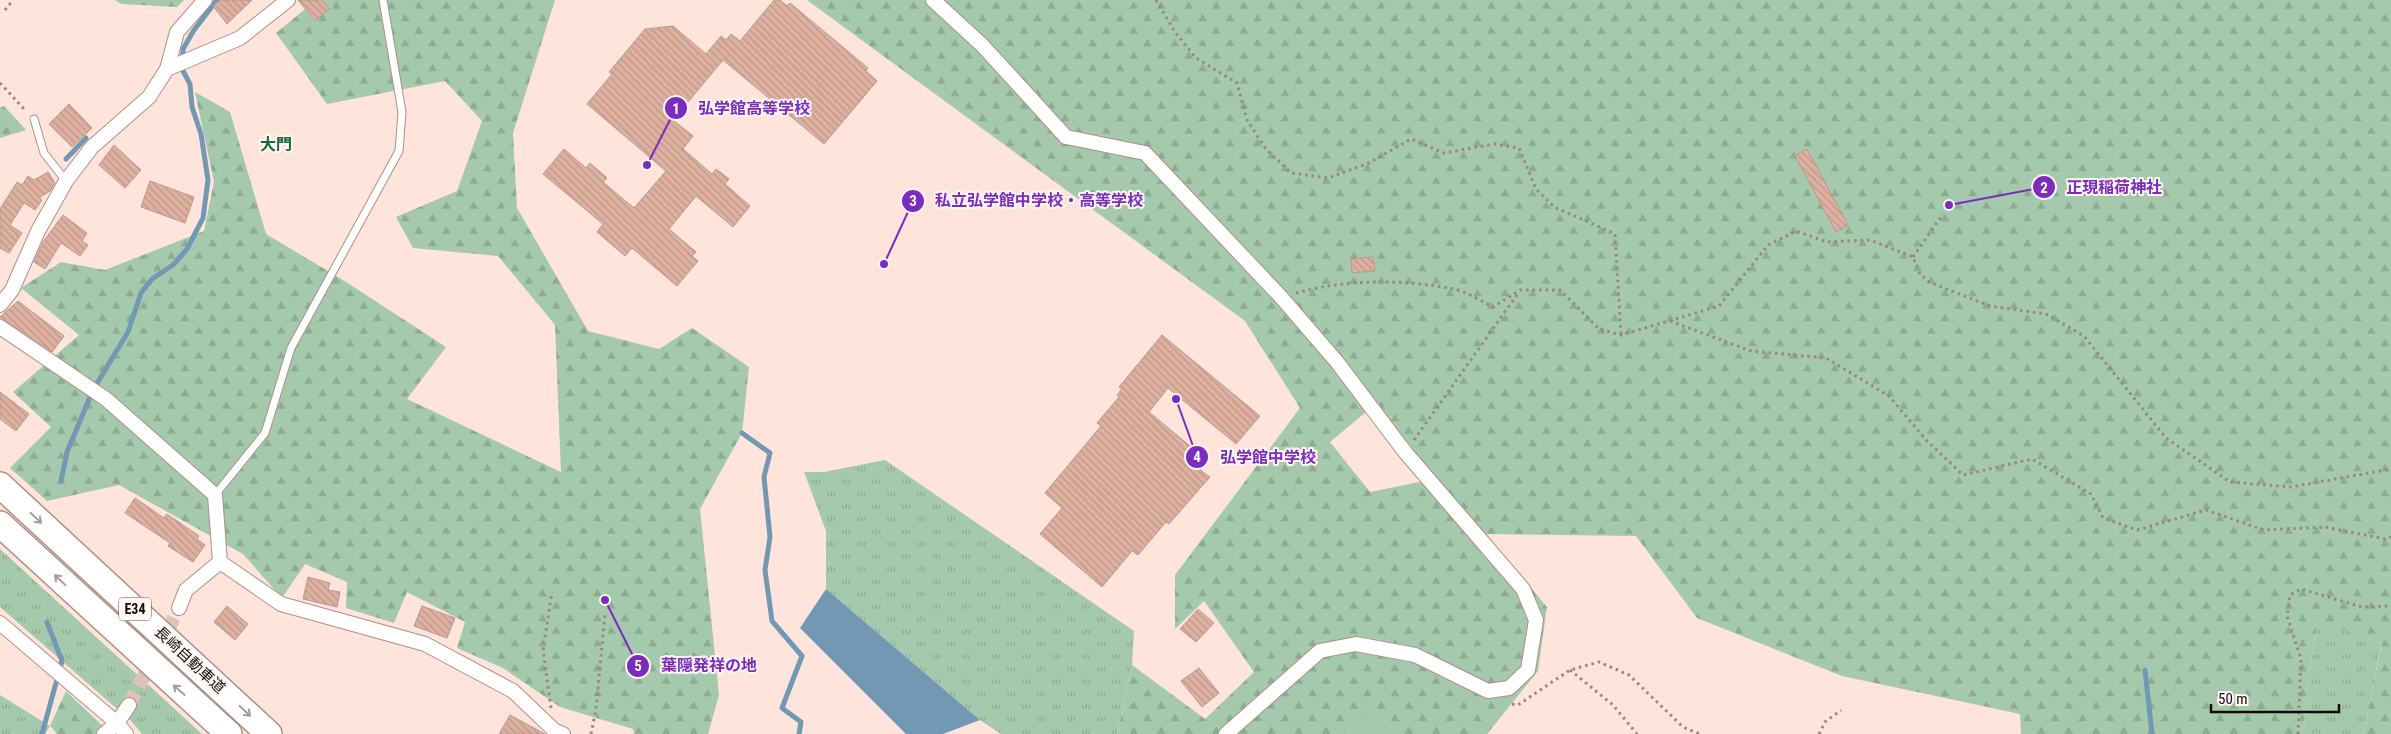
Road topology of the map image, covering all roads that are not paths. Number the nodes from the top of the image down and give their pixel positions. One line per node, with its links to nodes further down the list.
1 (205, 0): 5 (street)
2 (288, 0): 5 (street)
3 (383, 0): 11 (lane)
4 (933, 0): 22 (street)
5 (171, 67): 7 (street)
6 (34, 119): 7 (lane)
7 (66, 181): 8 (street)
8 (0, 305)
9 (0, 327): 11 (street)
10 (0, 485): 21 (highway, 長崎自動車道 / E34, one-way to 21)
11 (215, 495): 13 (street)
12 (0, 524): 20 (highway, 長崎自動車道 / E34, one-way to 12)
13 (220, 562): 14 (street); 18 (street)
14 (178, 608)
15 (0, 623): 17 (street)
16 (129, 706): 17 (street)
17 (122, 729): 19 (street)
18 (559, 732)
19 (104, 734)
20 (229, 734)
21 (269, 734)
22 (1226, 734)

